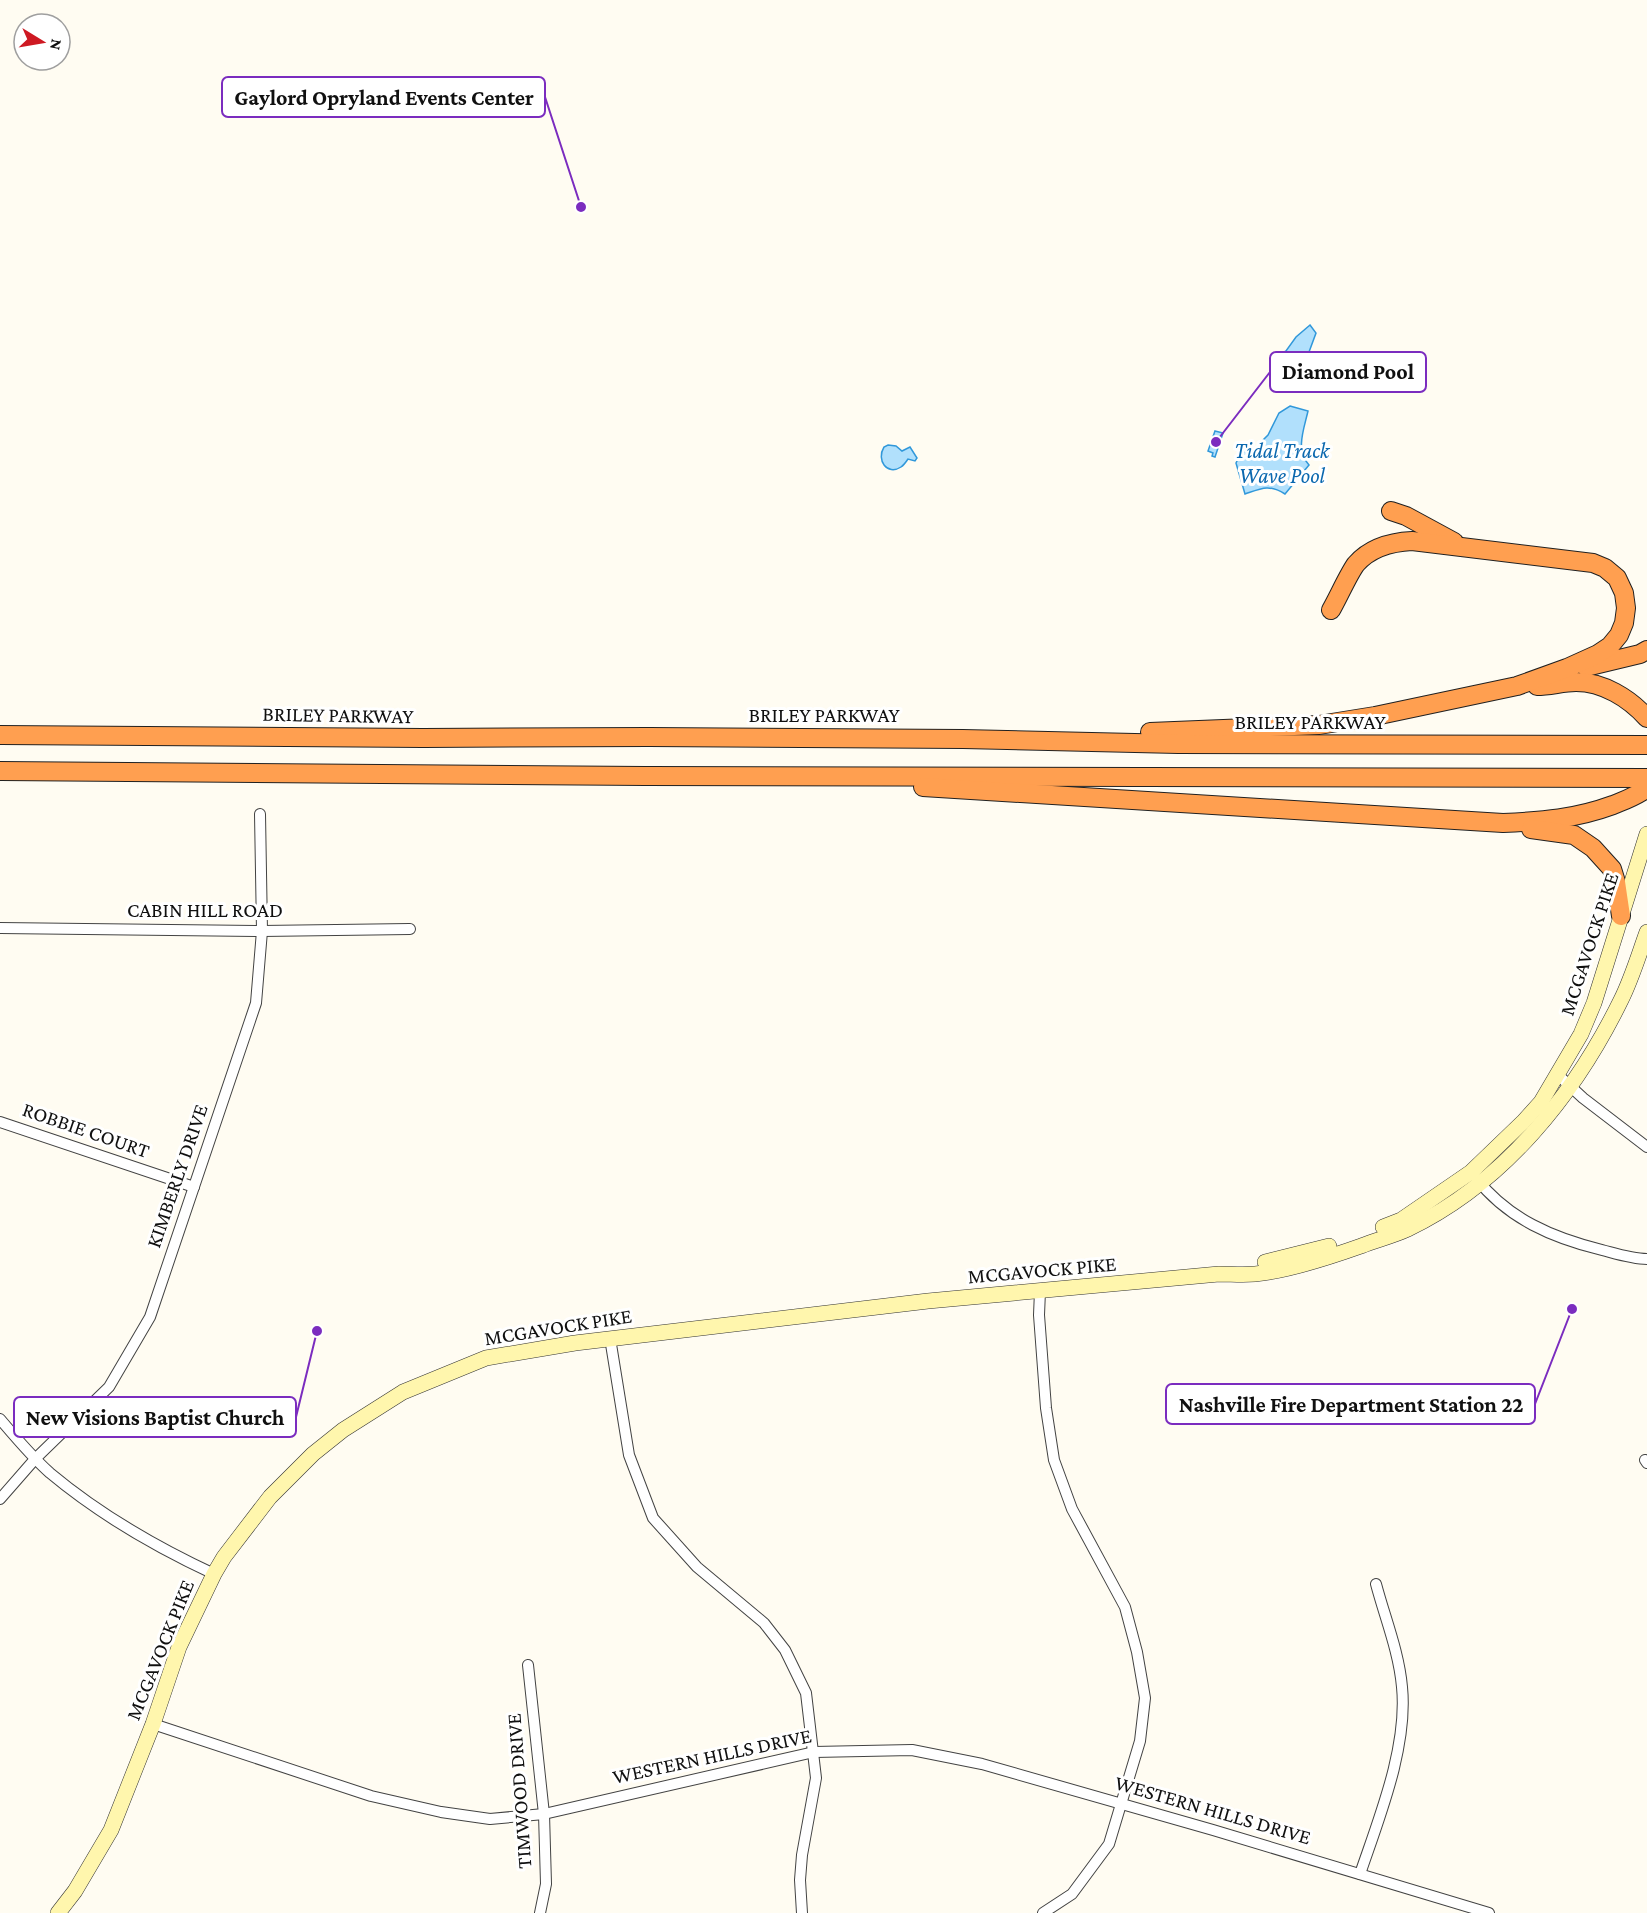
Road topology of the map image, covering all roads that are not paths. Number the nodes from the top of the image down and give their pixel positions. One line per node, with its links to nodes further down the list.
1 (1391, 511): 2 (highway)
2 (1464, 548): 3 (highway); 5 (highway)
3 (1331, 610)
4 (1647, 650): 5 (highway)
5 (1567, 668): 6 (highway)
6 (1517, 686): 7 (highway); 9 (highway)
7 (1647, 718)
8 (0, 735): 9 (highway, BRILEY PARKWAY)
9 (963, 739): 10 (highway, BRILEY PARKWAY)
10 (1647, 745)
11 (0, 771): 12 (highway)
12 (691, 776): 13 (highway); 16 (highway)
13 (1647, 778)
14 (1647, 789): 16 (highway)
15 (260, 814): 21 (street, KIMBERLY DRIVE)
16 (1503, 823): 18 (highway)
17 (1647, 834): 18 (main road, MCGAVOCK PIKE)
18 (1621, 916): 23 (main road, MCGAVOCK PIKE)
19 (0, 928): 21 (street, CABIN HILL ROAD)
20 (410, 929): 21 (street, CABIN HILL ROAD)
21 (262, 931): 28 (street, KIMBERLY DRIVE)
22 (1647, 932): 24 (main road, MCGAVOCK PIKE)
23 (1557, 1074): 24 (street); 27 (main road, MCGAVOCK PIKE)
24 (1570, 1085): 26 (street); 27 (main road, MCGAVOCK PIKE)
25 (0, 1122): 28 (street, ROBBIE COURT)
26 (1647, 1147)
27 (1476, 1178): 29 (street); 30 (main road, MCGAVOCK PIKE)
28 (194, 1187): 33 (street, KIMBERLY DRIVE)
29 (1647, 1259)
30 (1040, 1291): 31 (main road, MCGAVOCK PIKE); 40 (street)
31 (610, 1338): 35 (main road, MCGAVOCK PIKE); 39 (street)
32 (0, 1419): 33 (street)
33 (35, 1459): 34 (street, KIMBERLY DRIVE); 35 (street)
34 (0, 1499)
35 (214, 1574): 38 (main road, MCGAVOCK PIKE)
36 (1376, 1584): 42 (street)
37 (528, 1665): 41 (street, TIMWOOD DRIVE)
38 (153, 1724): 41 (street, WESTERN HILLS DRIVE); 43 (main road, MCGAVOCK PIKE)
39 (814, 1752): 40 (street, WESTERN HILLS DRIVE); 41 (street, WESTERN HILLS DRIVE); 45 (street)
40 (1120, 1804): 42 (street, WESTERN HILLS DRIVE); 46 (street)
41 (544, 1814): 44 (street, TIMWOOD DRIVE)
42 (1360, 1874): 47 (street, WESTERN HILLS DRIVE)
43 (58, 1913)
44 (540, 1913)
45 (802, 1913)
46 (1043, 1913)
47 (1489, 1913)

